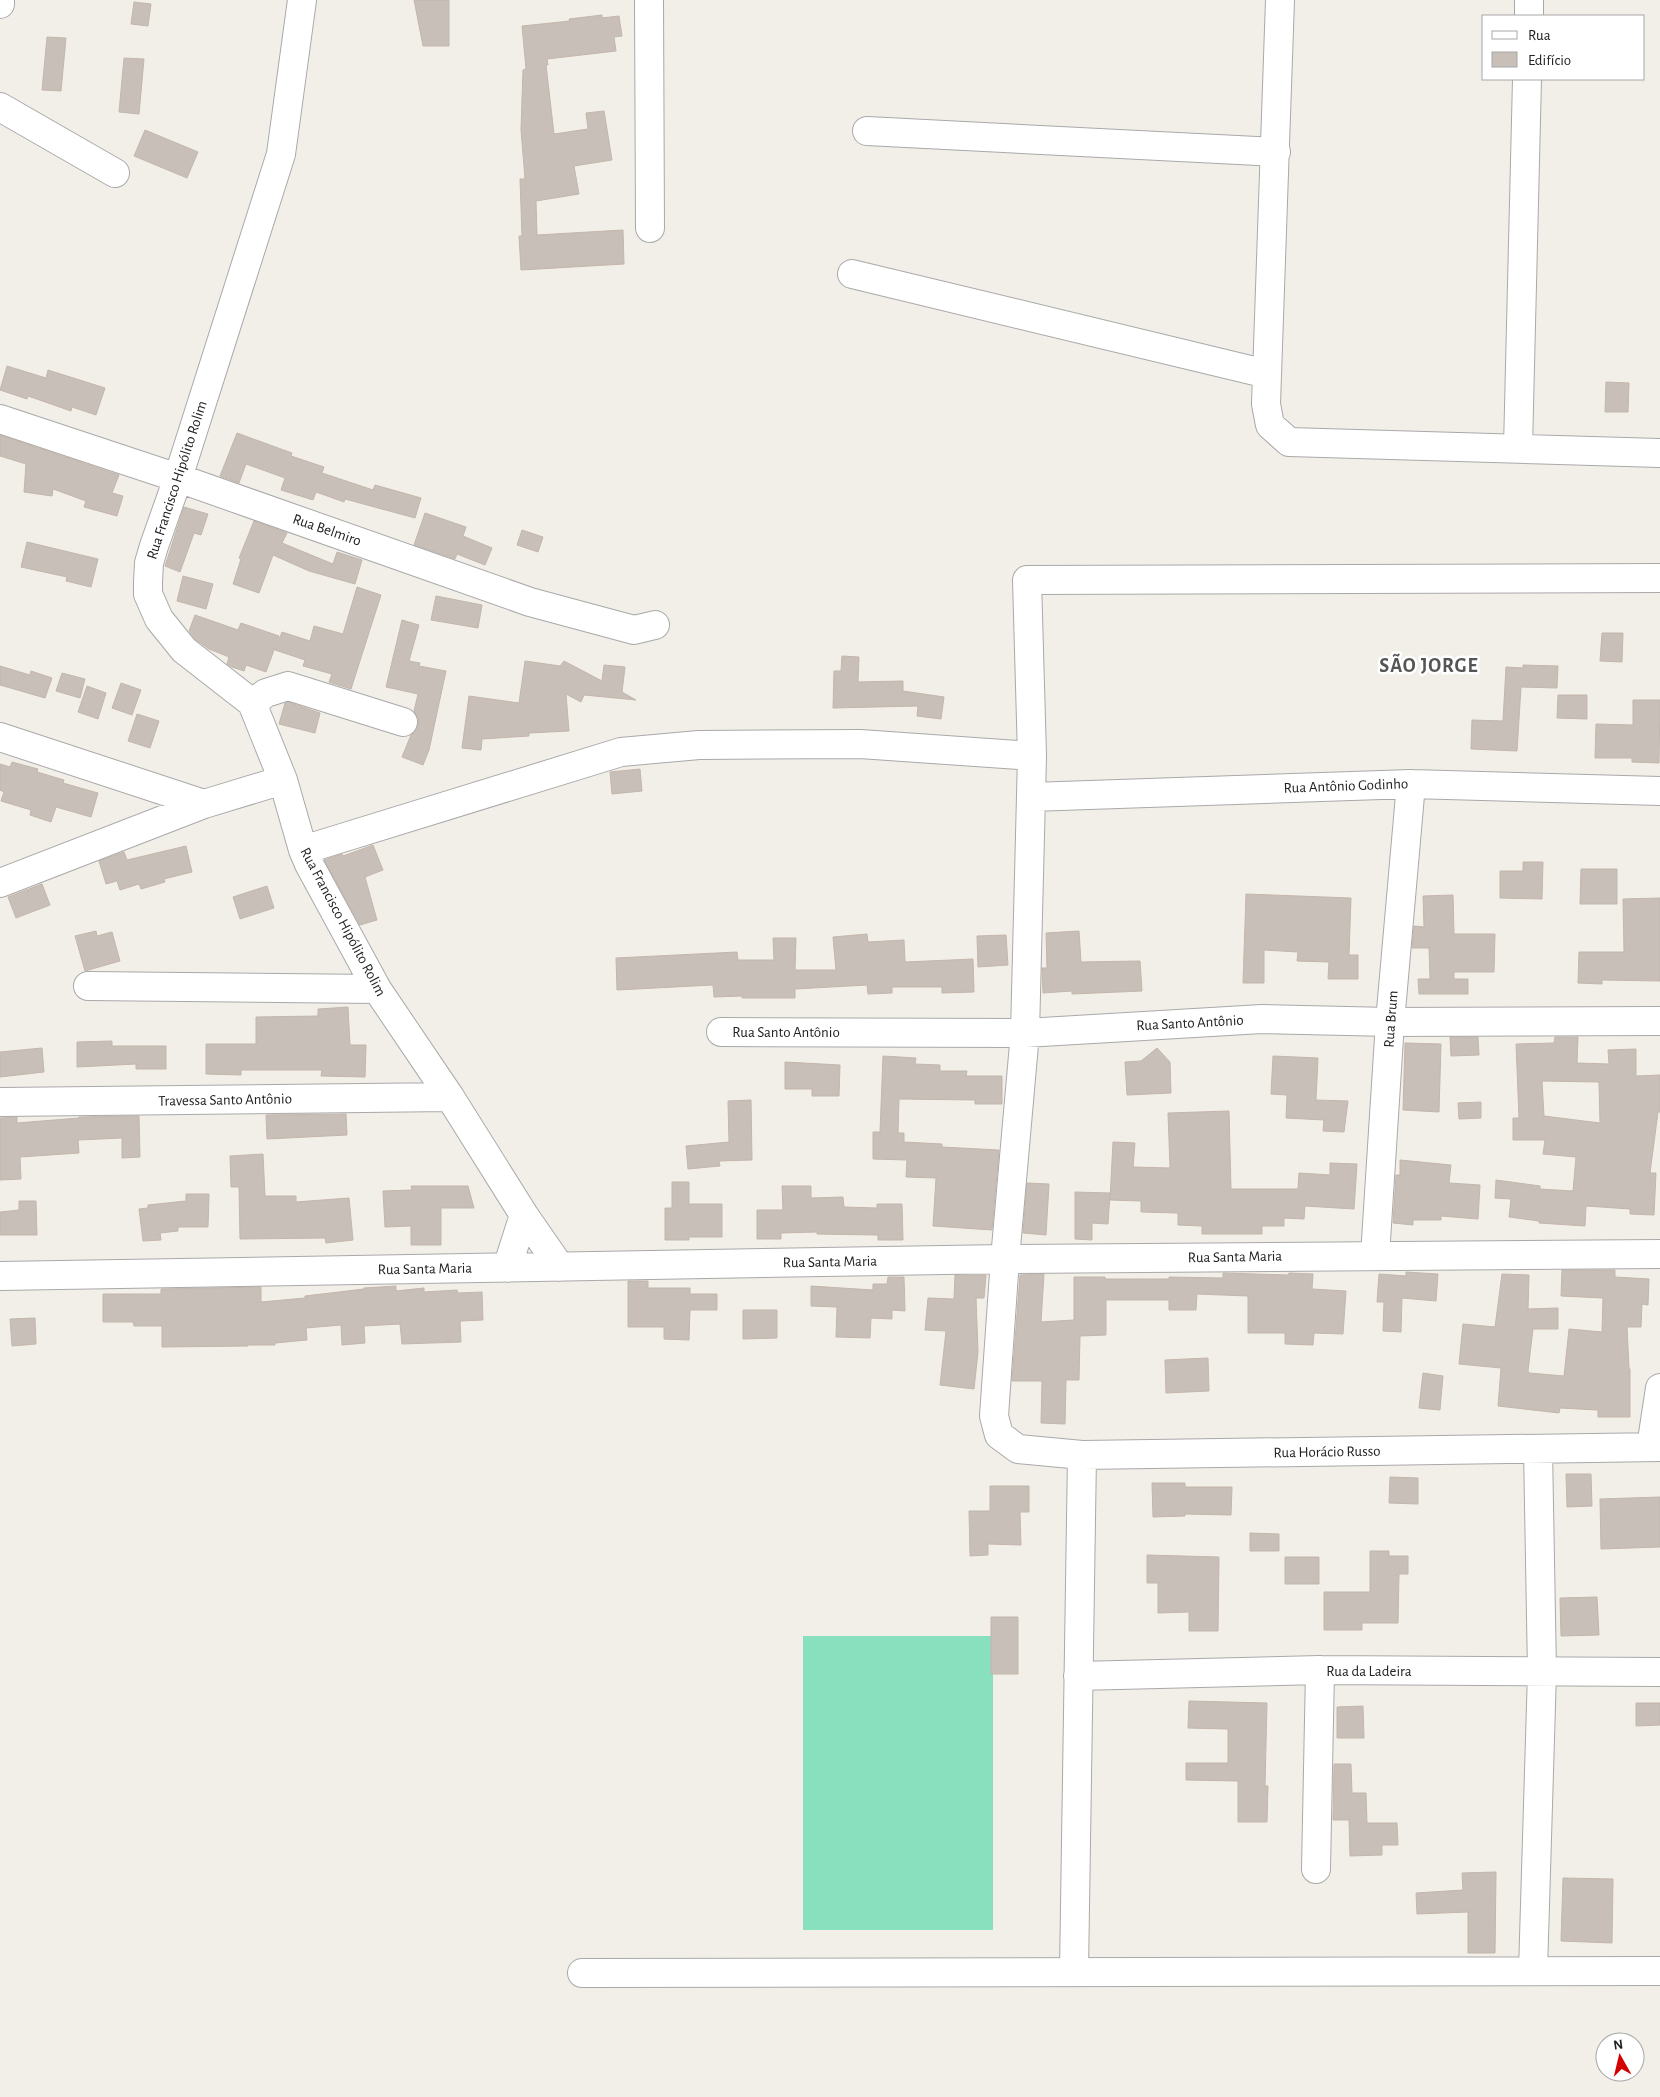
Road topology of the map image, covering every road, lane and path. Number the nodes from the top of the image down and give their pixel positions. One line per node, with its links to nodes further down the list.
1 (0, 0): 6 (street)
2 (302, 0): 19 (street, Rua Francisco Hipólito Rolim)
3 (649, 0): 13 (street)
4 (1280, 0): 11 (street)
5 (1529, 0): 7 (street)
6 (0, 4)
7 (1529, 15)
8 (1527, 80): 17 (street)
9 (0, 107): 12 (street)
10 (867, 131): 11 (street)
11 (1276, 152): 15 (street)
12 (115, 173)
13 (650, 228)
14 (852, 274): 15 (street)
15 (1267, 374): 17 (street)
16 (0, 419): 19 (street, Rua Belmiro)
17 (1518, 448): 18 (street)
18 (1660, 453)
19 (178, 478): 21 (street, Rua Belmiro); 22 (street, Rua Francisco Hipólito Rolim)
20 (1660, 578): 25 (street)
21 (655, 625)
22 (252, 703): 23 (street); 26 (street, Rua Francisco Hipólito Rolim)
23 (403, 722)
24 (0, 737): 30 (street)
25 (1032, 756): 29 (street); 31 (street)
26 (284, 780): 30 (street); 31 (street, Rua Francisco Hipólito Rolim)
27 (1411, 784): 28 (street, Rua Antônio Godinho); 29 (street, Rua Antônio Godinho); 36 (street, Rua Brum)
28 (1660, 791)
29 (1031, 797): 38 (street)
30 (204, 804): 32 (street)
31 (303, 850): 34 (street, Rua Francisco Hipólito Rolim)
32 (0, 883)
33 (88, 986): 34 (street)
34 (377, 989): 39 (street, Rua Francisco Hipólito Rolim)
35 (1660, 1021): 36 (street, Rua Santo Antônio)
36 (1390, 1022): 38 (street, Rua Santo Antônio); 43 (street, Rua Brum)
37 (721, 1032): 38 (street, Rua Santo Antônio)
38 (1025, 1033): 44 (street)
39 (450, 1097): 40 (street, Travessa Santo Antônio); 41 (street, Rua Francisco Hipólito Rolim)
40 (0, 1102)
41 (524, 1215): 45 (street, Rua Francisco Hipólito Rolim); 46 (street)
42 (1660, 1254): 43 (street, Rua Santa Maria)
43 (1375, 1256): 44 (street, Rua Santa Maria)
44 (1005, 1259): 45 (street, Rua Santa Maria); 51 (street, Rua Horácio Russo)
45 (560, 1267): 46 (street, Rua Santa Maria)
46 (507, 1268): 47 (street, Rua Santa Maria)
47 (0, 1276)
48 (1660, 1388): 49 (street)
49 (1656, 1447): 50 (street, Rua Horácio Russo)
50 (1538, 1449): 51 (street, Rua Horácio Russo); 53 (street)
51 (1082, 1455): 55 (street)
52 (1320, 1670): 53 (street, Rua da Ladeira); 55 (street, Rua da Ladeira); 56 (street)
53 (1542, 1672): 54 (street, Rua da Ladeira); 58 (street)
54 (1660, 1672)
55 (1078, 1676): 57 (street)
56 (1316, 1870)
57 (1074, 1971): 58 (street); 60 (street)
58 (1533, 1971): 59 (street)
59 (1660, 1971)
60 (582, 1973)

